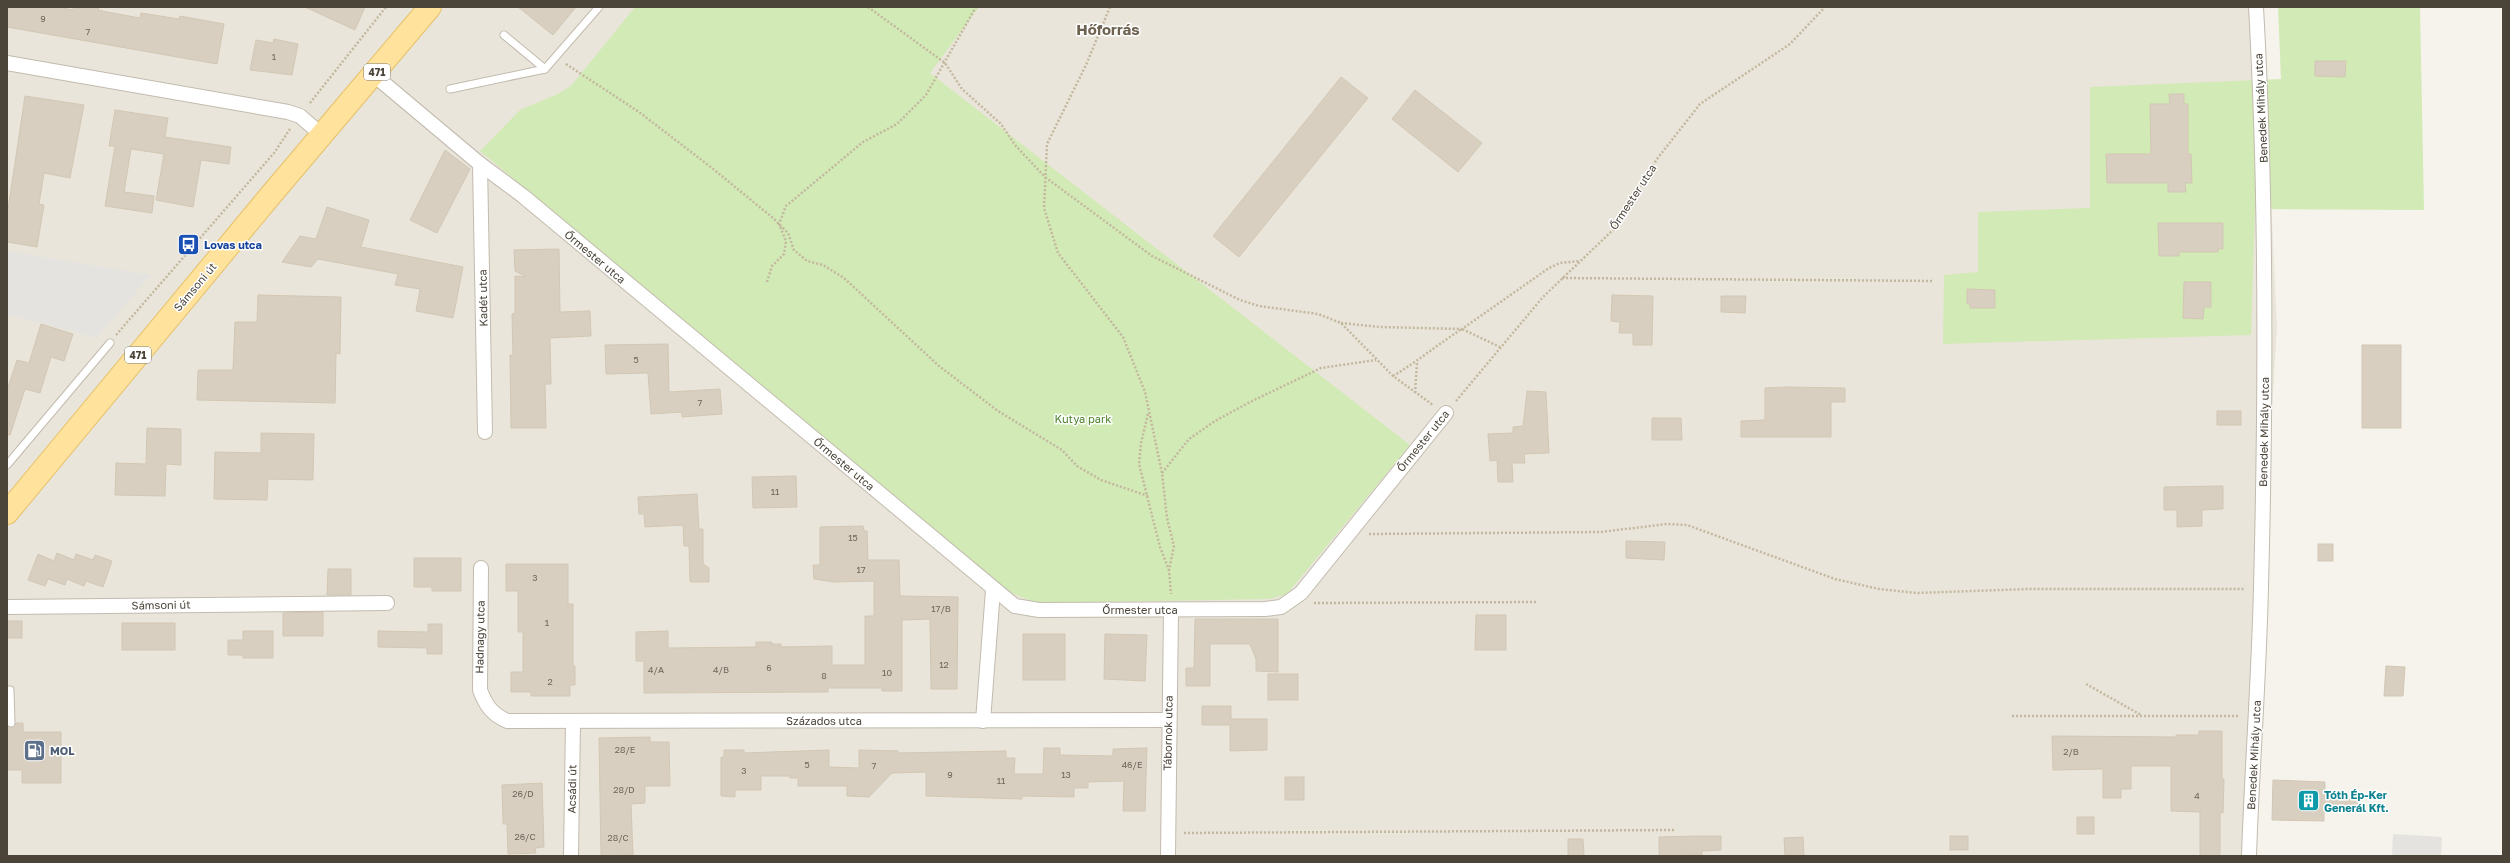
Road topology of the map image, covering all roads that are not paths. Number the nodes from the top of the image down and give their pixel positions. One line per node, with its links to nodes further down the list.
1 (430, 7): 7 (main road, Sámsoni út / 471)
2 (599, 7): 6 (lane)
3 (2256, 7): 29 (street, Benedek Mihály utca)
4 (504, 35): 6 (lane)
5 (7, 63): 9 (street)
6 (545, 69): 8 (lane)
7 (374, 76): 9 (main road, Sámsoni út / 471); 10 (street, Őrmester utca)
8 (450, 89)
9 (323, 136): 15 (main road, Sámsoni út / 471)
10 (480, 164): 13 (street, Kadét utca); 17 (street, Őrmester utca)
11 (110, 342): 14 (lane)
12 (1446, 413): 20 (street, Őrmester utca)
13 (485, 432)
14 (7, 465)
15 (7, 513)
16 (481, 568): 22 (street, Hadnagy utca)
17 (993, 590): 20 (street, Őrmester utca); 24 (street)
18 (387, 603): 19 (street, Sámsoni út)
19 (7, 607)
20 (1171, 610): 23 (street, Tábornok utca)
21 (7, 690): 26 (lane)
22 (485, 705): 25 (street, Százados utca)
23 (1168, 720): 24 (street, Százados utca); 28 (street, Tábornok utca)
24 (984, 721): 25 (street, Százados utca)
25 (573, 722): 27 (street, Acsádi út)
26 (11, 723)
27 (571, 856)
28 (1168, 856)
29 (2249, 856)

